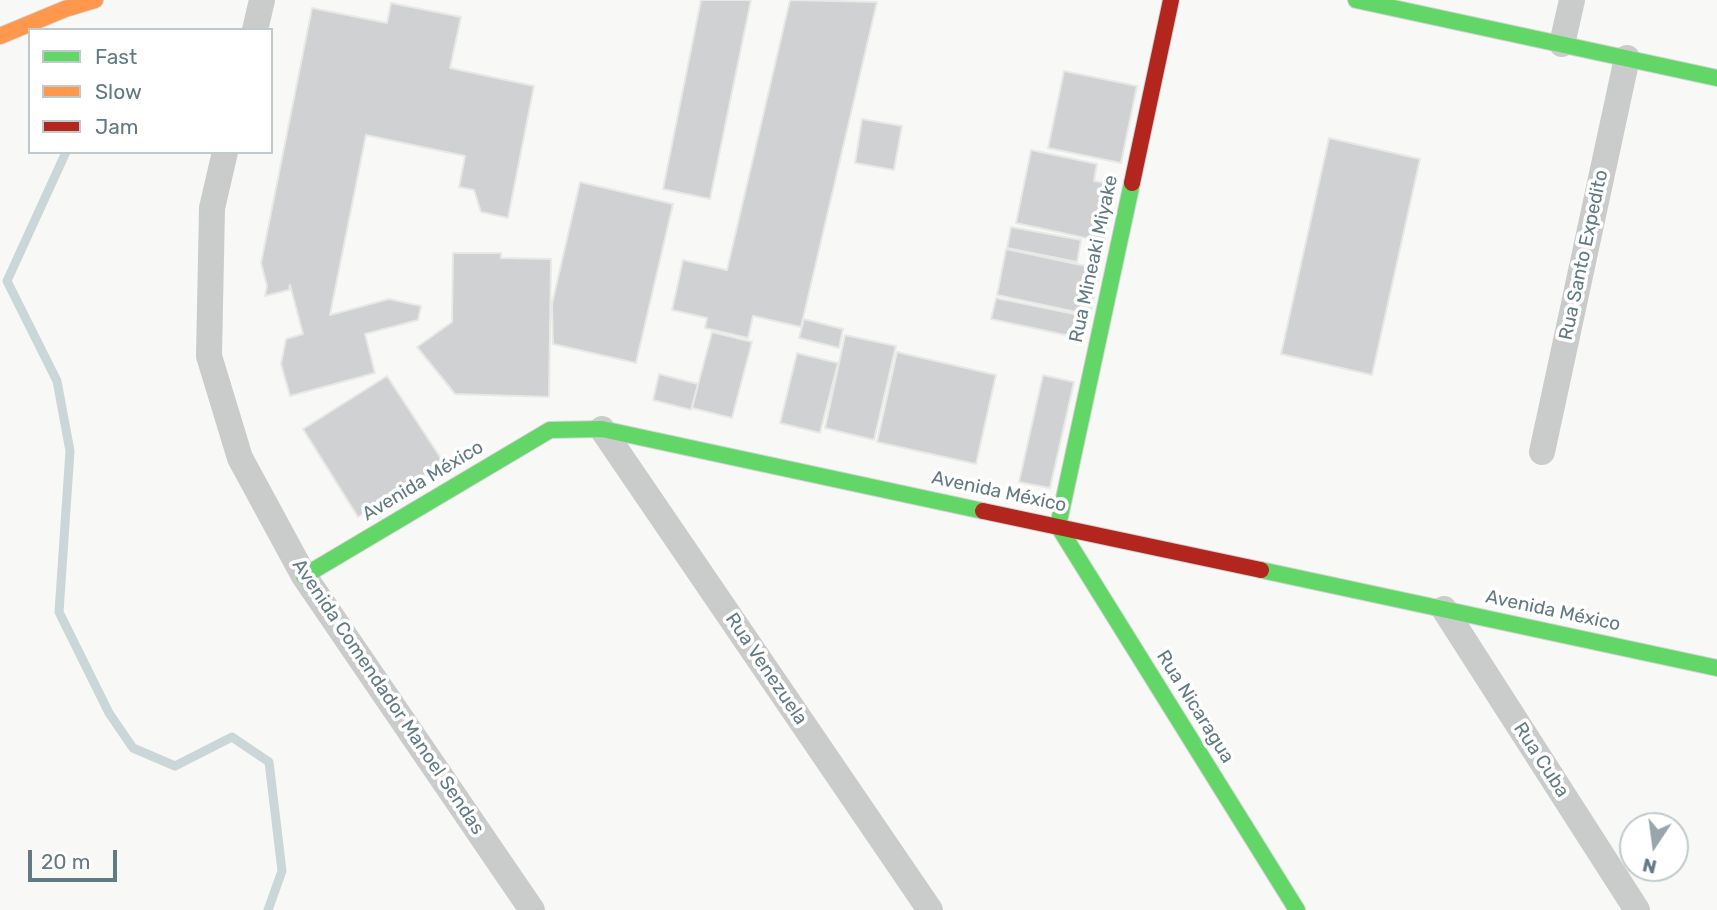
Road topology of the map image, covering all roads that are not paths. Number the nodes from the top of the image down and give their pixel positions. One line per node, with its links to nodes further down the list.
1 (95, 0): 8 (street)
2 (262, 0): 9 (street)
3 (1171, 0): 17 (street, Rua Mineaki Miyake)
4 (1356, 0): 6 (street)
5 (1572, 0): 11 (street)
6 (1393, 4): 11 (street)
7 (27, 9): 8 (street)
8 (65, 9): 10 (street)
9 (255, 28)
10 (0, 36)
11 (1562, 44): 12 (street)
12 (1627, 58): 13 (street); 16 (street, Rua Santo Expedito)
13 (1715, 71)
14 (225, 154): 18 (street, Avenida Comendador Manoel Sendas)
15 (602, 429): 17 (street, Avenida México); 18 (street, Avenida México); 22 (street, Rua Venezuela)
16 (1542, 452)
17 (1058, 526): 19 (street, Avenida México); 23 (street, Rua Nicaragua)
18 (304, 576): 21 (street, Avenida Comendador Manoel Sendas)
19 (1444, 609): 20 (street, Avenida México); 24 (street, Rua Cuba)
20 (1717, 668)
21 (532, 910)
22 (930, 910)
23 (1297, 910)
24 (1637, 910)

